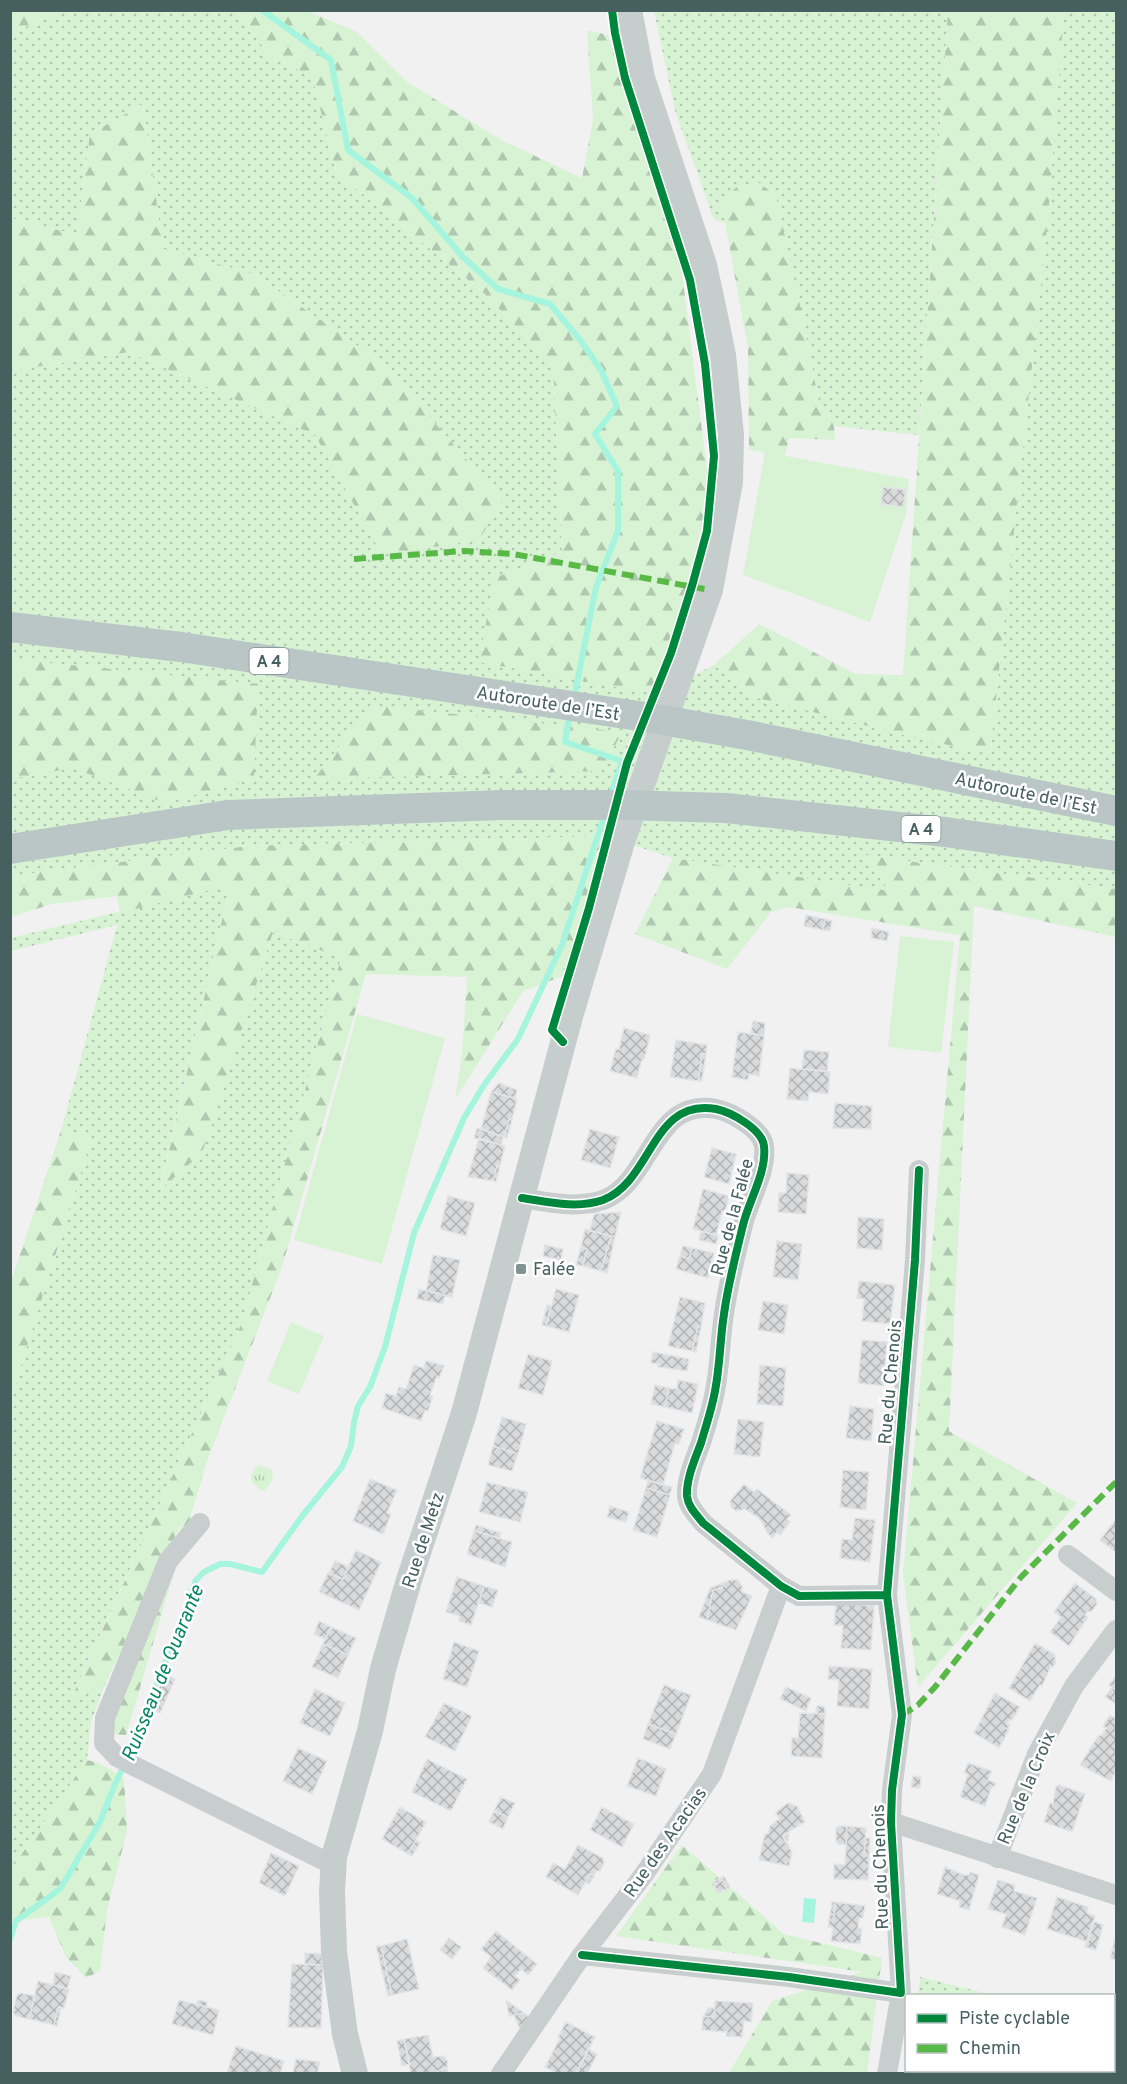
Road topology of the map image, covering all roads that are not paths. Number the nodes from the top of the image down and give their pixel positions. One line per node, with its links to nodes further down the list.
1 (629, 10): 7 (main road, Rue de Metz)
2 (10, 627): 3 (highway, Autoroute de l’Est / A 4)
3 (1116, 812)
4 (10, 849): 5 (highway, A 4)
5 (1116, 856)
6 (919, 1170): 12 (street, Rue du Chenois)
7 (522, 1198): 10 (street, Rue de la Falée); 16 (main road, Rue de Metz)
8 (200, 1523): 16 (street)
9 (1068, 1554): 11 (street)
10 (781, 1586): 12 (street, Rue de la Falée); 18 (street, Rue des Acacias)
11 (1116, 1591)
12 (887, 1594): 14 (street, Rue du Chenois)
13 (1116, 1630): 15 (street, Rue de la Croix)
14 (891, 1822): 15 (street); 19 (street, Rue du Chenois)
15 (997, 1858): 17 (street)
16 (333, 1865): 20 (main road, Rue de Metz)
17 (1116, 1895)
18 (582, 1955): 19 (street); 21 (street, Rue des Acacias)
19 (901, 1993): 22 (street, Rue du Chenois)
20 (355, 2073)
21 (501, 2073)
22 (887, 2073)

